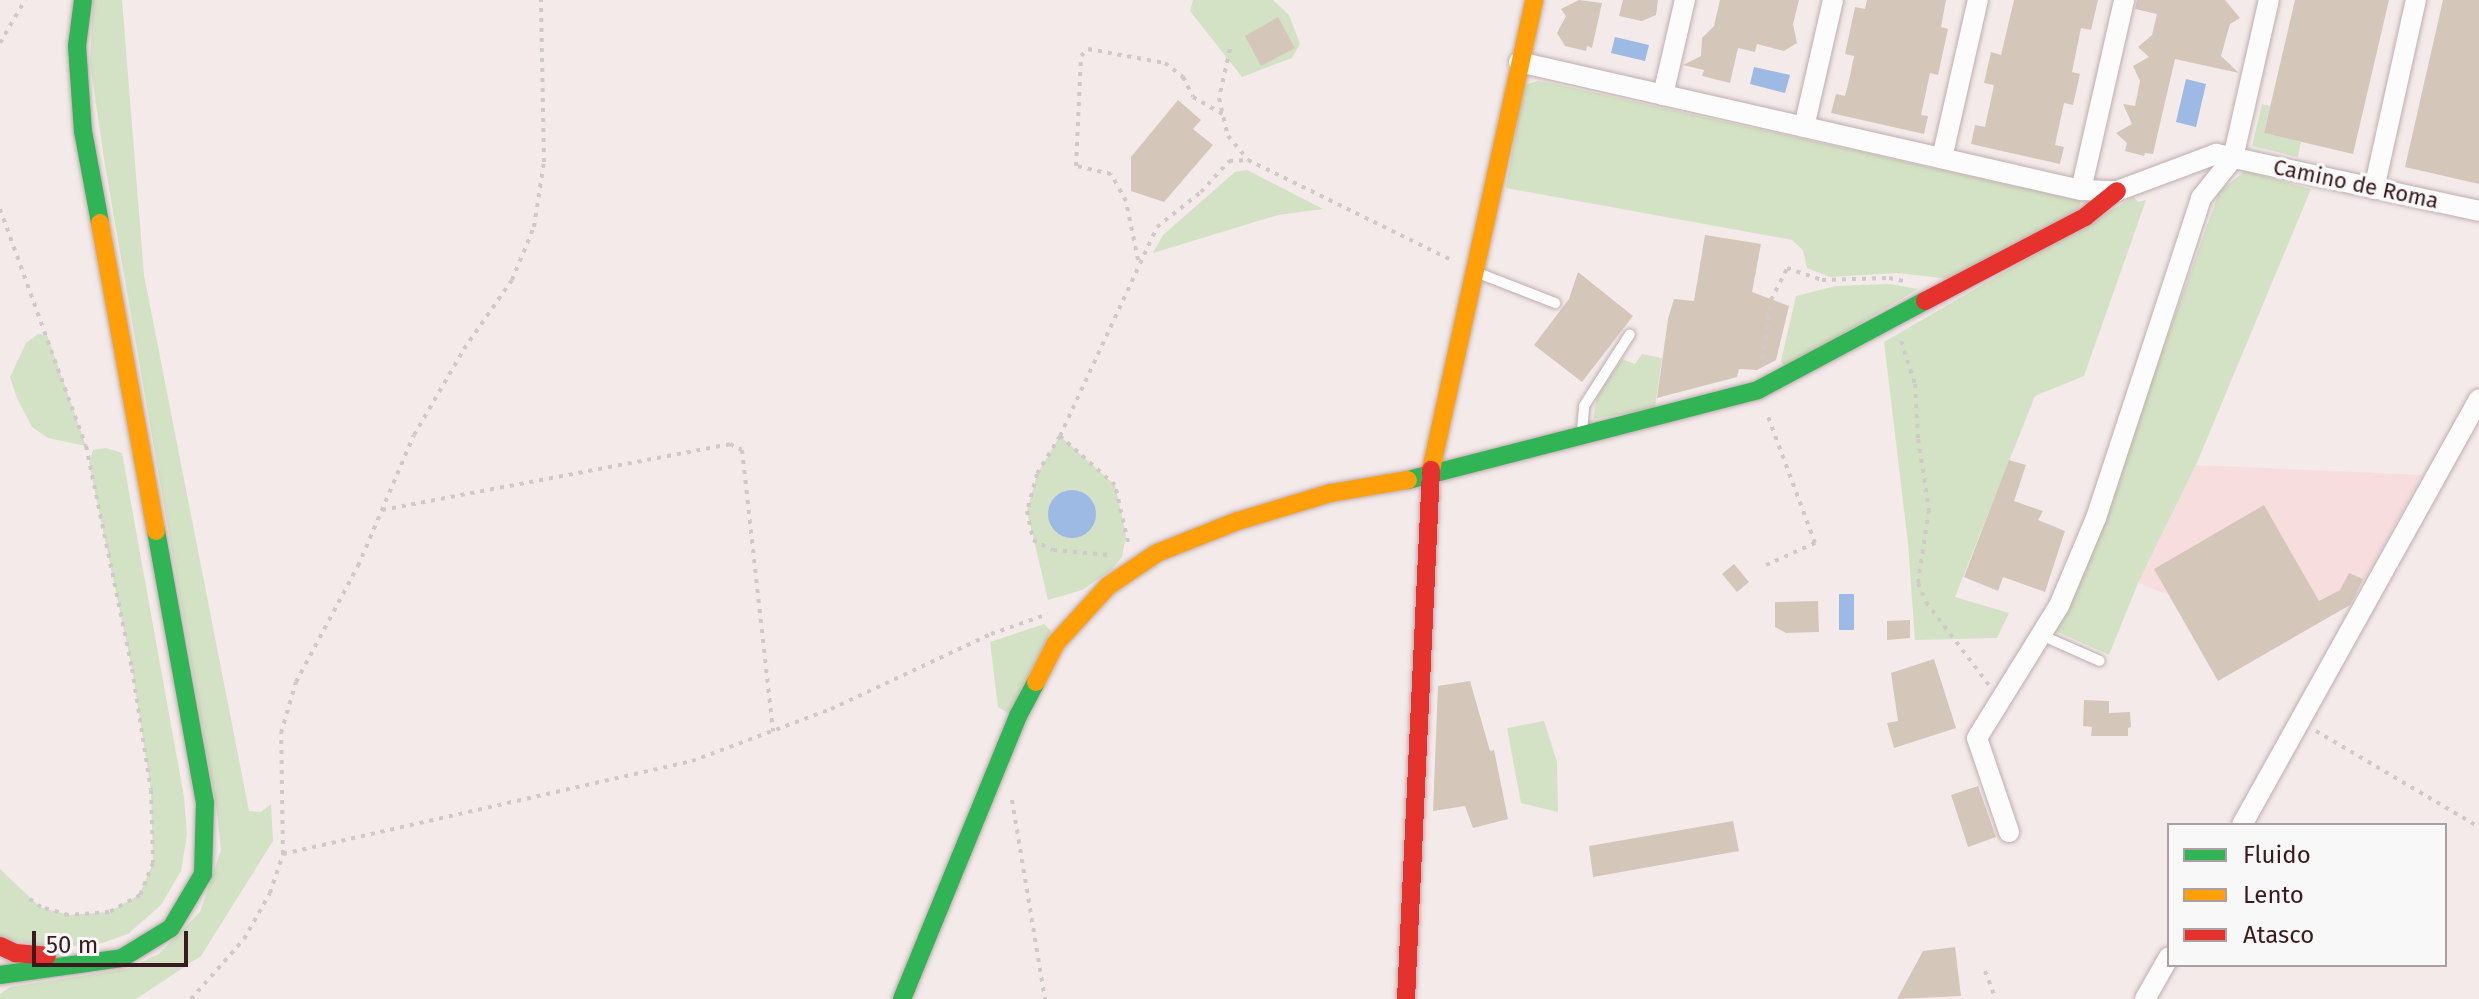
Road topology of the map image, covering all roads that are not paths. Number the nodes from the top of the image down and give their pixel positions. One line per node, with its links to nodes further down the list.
1 (83, 0): 30 (street)
2 (1534, 0): 9 (street)
3 (1685, 0): 10 (street)
4 (1833, 0): 11 (street)
5 (1978, 0): 12 (street)
6 (2124, 0): 15 (street)
7 (2269, 0): 13 (street)
8 (2416, 0): 14 (street)
9 (1519, 62): 10 (street); 18 (street)
10 (1663, 95): 11 (street)
11 (1804, 127): 12 (street)
12 (1942, 158): 15 (street)
13 (2233, 158): 14 (street, Camino de Roma); 16 (street, Camino de Roma); 24 (street)
14 (2374, 189): 17 (street, Camino de Roma)
15 (2081, 190): 16 (street)
16 (2117, 191): 22 (street)
17 (2479, 211)
18 (1476, 272): 19 (lane); 23 (street)
19 (1555, 303)
20 (1630, 334): 22 (lane)
21 (2479, 399): 26 (street)
22 (1582, 437): 23 (street)
23 (1430, 476): 32 (street); 33 (street)
24 (2041, 635): 25 (lane); 27 (street)
25 (2100, 661)
26 (2243, 823)
27 (2009, 832)
28 (0, 946): 30 (street)
29 (2167, 960): 34 (street)
30 (105, 961): 31 (street)
31 (0, 975)
32 (902, 999)
33 (1406, 999)
34 (2145, 999)

